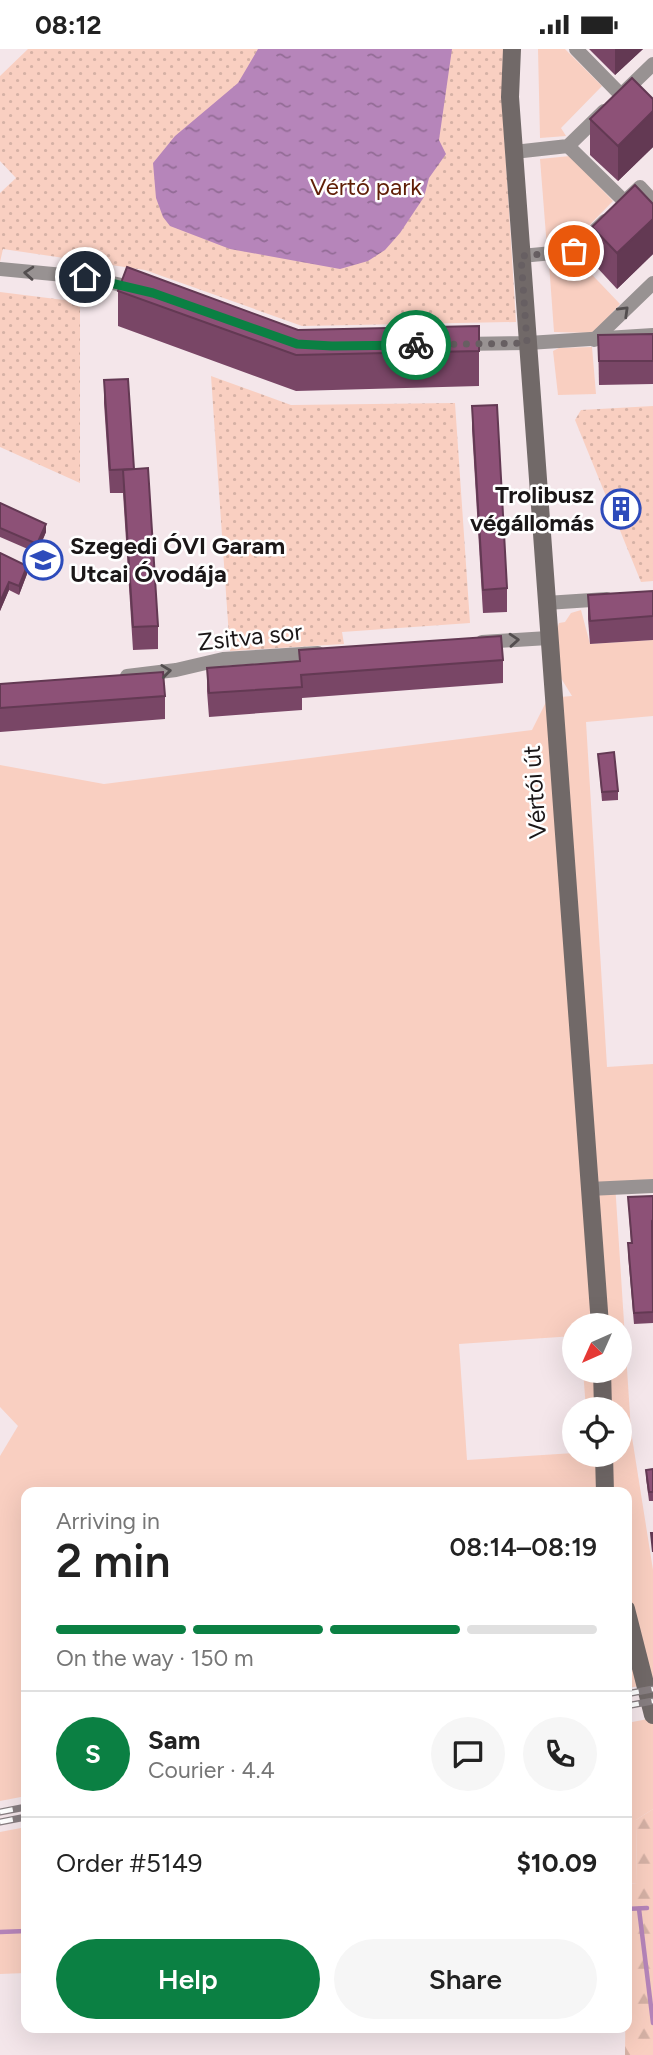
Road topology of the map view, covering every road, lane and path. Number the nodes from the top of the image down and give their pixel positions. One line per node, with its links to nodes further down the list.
1 (512, 49): 6 (street, Vértói út)
2 (576, 49): 4 (street)
3 (653, 64): 4 (street)
4 (621, 95): 5 (street)
5 (568, 145): 6 (street); 7 (street)
6 (514, 152): 9 (street, Vértói út)
7 (624, 201): 8 (street); 9 (street)
8 (653, 201)
9 (521, 256): 15 (street, Vértói út)
10 (0, 269): 12 (street, one-way to 10)
11 (653, 283): 14 (street, one-way to 11)
12 (153, 293)
13 (653, 335): 14 (street)
14 (594, 340): 15 (street)
15 (527, 343): 16 (street); 18 (street, Vértói út)
16 (446, 344)
17 (617, 600): 18 (street)
18 (546, 603): 19 (street, Vértói út)
19 (548, 638): 20 (street, one-way to 19); 24 (street, Vértói út)
20 (472, 643)
21 (332, 652): 22 (street, Zsitva sor, one-way to 21)
22 (107, 678)
23 (653, 1186): 24 (street)
24 (589, 1189): 25 (street, Vértói út)
25 (599, 1313)
26 (604, 1467): 27 (street)
27 (605, 1487)
28 (632, 1633): 29 (street)
29 (653, 1715)

